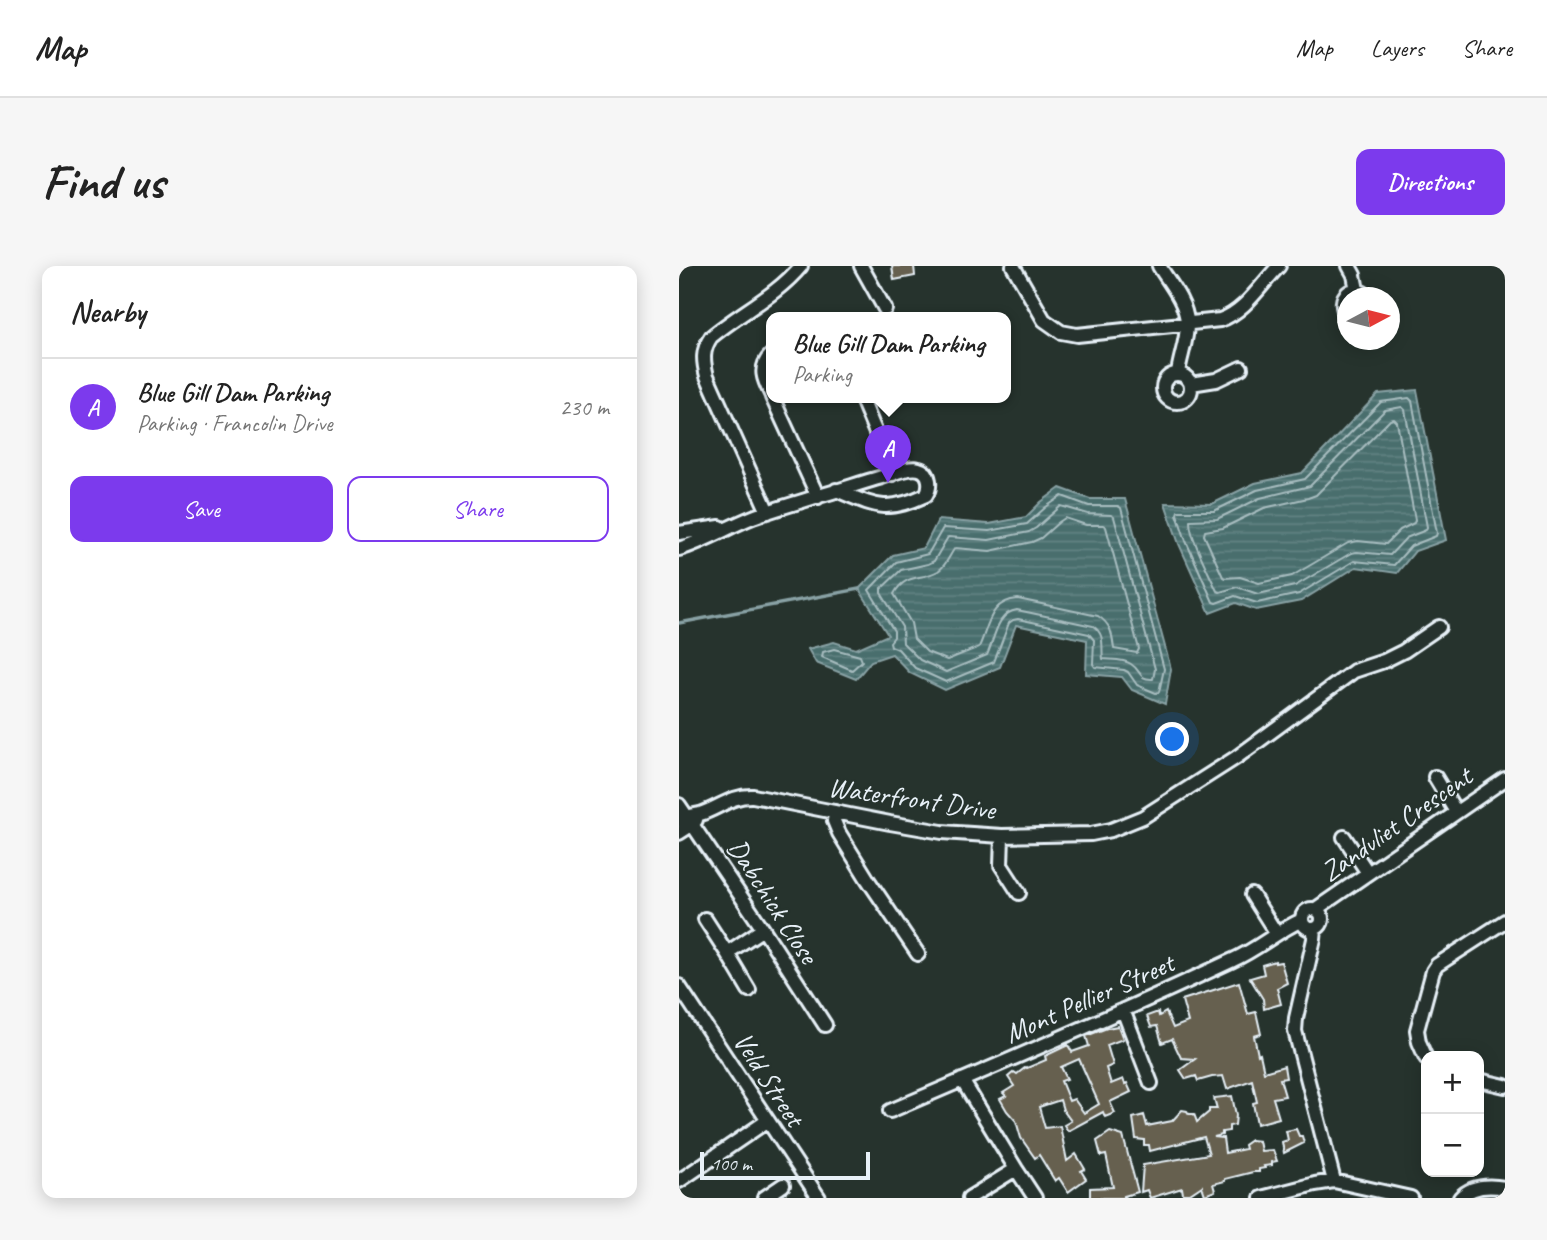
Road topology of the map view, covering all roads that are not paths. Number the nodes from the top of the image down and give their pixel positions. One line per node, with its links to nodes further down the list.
1 (801, 266): 20 (street)
2 (861, 266): 8 (street)
3 (1013, 266): 9 (street)
4 (1159, 266): 9 (street)
5 (1279, 266): 9 (street)
6 (1349, 266): 7 (street)
7 (1356, 287)
8 (884, 309)
9 (1188, 324): 12 (street)
10 (766, 362): 13 (street)
11 (1241, 368): 14 (street)
12 (1178, 373): 14 (street); 14 (street)
13 (766, 383)
14 (1191, 384)
15 (774, 403): 19 (street)
16 (863, 403): 17 (street)
17 (893, 474): 18 (street); 18 (street)
18 (836, 490): 19 (street)
19 (818, 497): 20 (street)
20 (768, 512): 21 (street)
21 (735, 524): 22 (street); 23 (street)
22 (679, 533)
23 (679, 549)
24 (1439, 627): 31 (street, Waterfront Drive)
25 (1435, 777): 28 (street)
26 (1505, 779): 28 (street, Zandvliet Crescent)
27 (835, 812): 29 (street, Waterfront Drive); 31 (street, Waterfront Drive); 44 (street)
28 (1456, 813): 33 (street, Zandvliet Crescent)
29 (687, 816): 30 (street, Waterfront Drive); 40 (street, Dabchick Close)
30 (679, 832)
31 (1002, 836): 34 (street)
32 (1344, 837): 33 (street)
33 (1368, 873): 36 (street, Zandvliet Crescent)
34 (1019, 893)
35 (1252, 895): 42 (street)
36 (1315, 909): 38 (street); 41 (street)
37 (705, 919): 43 (street)
38 (1302, 920): 41 (street); 42 (street, Mont Pellier Street)
39 (1505, 921): 49 (street)
40 (763, 929): 43 (street); 48 (street, Dabchick Close)
41 (1315, 929): 58 (street)
42 (1276, 933): 47 (street, Mont Pellier Street)
43 (727, 953): 46 (street)
44 (918, 954)
45 (679, 986): 55 (street, Veld Street)
46 (749, 990)
47 (1123, 1010): 50 (street, Mont Pellier Street); 52 (street)
48 (825, 1025)
49 (1423, 1051)
50 (962, 1080): 54 (street, Mont Pellier Street); 56 (street)
51 (1484, 1081): 53 (street)
52 (1151, 1083)
53 (1505, 1086)
54 (890, 1111)
55 (767, 1121): 57 (street); 62 (street, Veld Street)
56 (1016, 1170): 63 (street); 64 (street)
57 (679, 1181)
58 (1334, 1181): 65 (street); 66 (street)
59 (783, 1185): 61 (street)
60 (1505, 1188): 67 (street)
61 (764, 1198)
62 (819, 1198)
63 (969, 1198)
64 (1035, 1198)
65 (1261, 1198)
66 (1411, 1198)
67 (1459, 1198)

